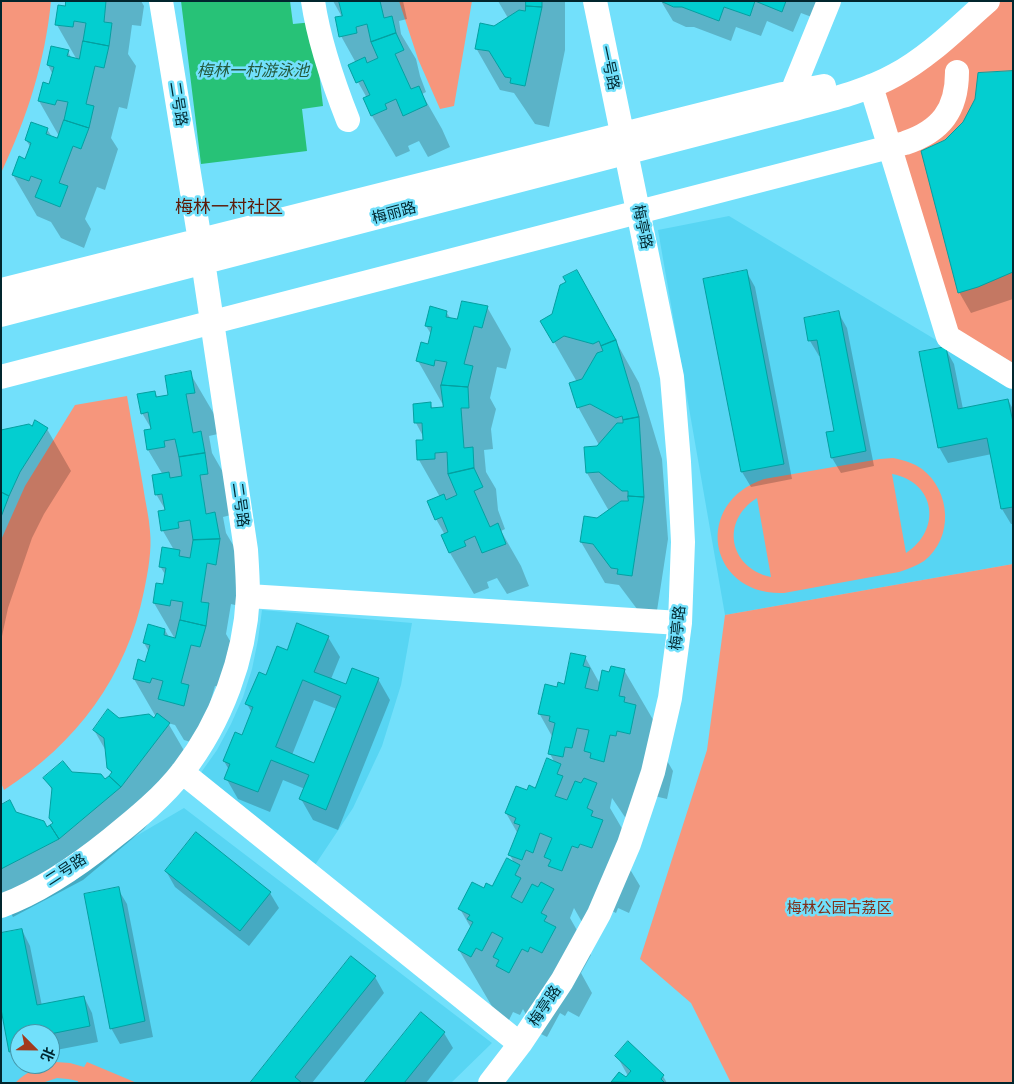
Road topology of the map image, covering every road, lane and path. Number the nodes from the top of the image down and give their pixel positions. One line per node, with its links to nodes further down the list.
1 (161, 1): 14 (street, 二号路)
2 (313, 1): 10 (street)
3 (595, 1): 11 (street, 一号路)
4 (829, 1): 9 (street)
5 (968, 1): 9 (street)
6 (988, 1): 8 (street)
7 (957, 72): 12 (street)
8 (871, 86): 9 (street); 12 (street)
9 (787, 99): 11 (street, 梅丽路)
10 (348, 120)
11 (624, 144): 13 (street, 梅亭路); 14 (street, 梅丽路)
12 (889, 147): 13 (street); 18 (street)
13 (638, 212): 17 (street); 21 (street, 梅亭路)
14 (202, 252): 15 (street, 梅丽路); 16 (street, 梅丽路); 17 (street, 二号路)
15 (1, 290)
16 (1, 316)
17 (212, 322): 19 (street); 20 (street, 二号路)
18 (1013, 376)
19 (1, 377)
20 (248, 596): 21 (street); 22 (street, 二号路)
21 (680, 623): 24 (street, 梅亭路)
22 (182, 772): 23 (street, 二号路); 24 (street)
23 (1, 906)
24 (520, 1044): 25 (street, 梅亭路)
25 (490, 1083)

